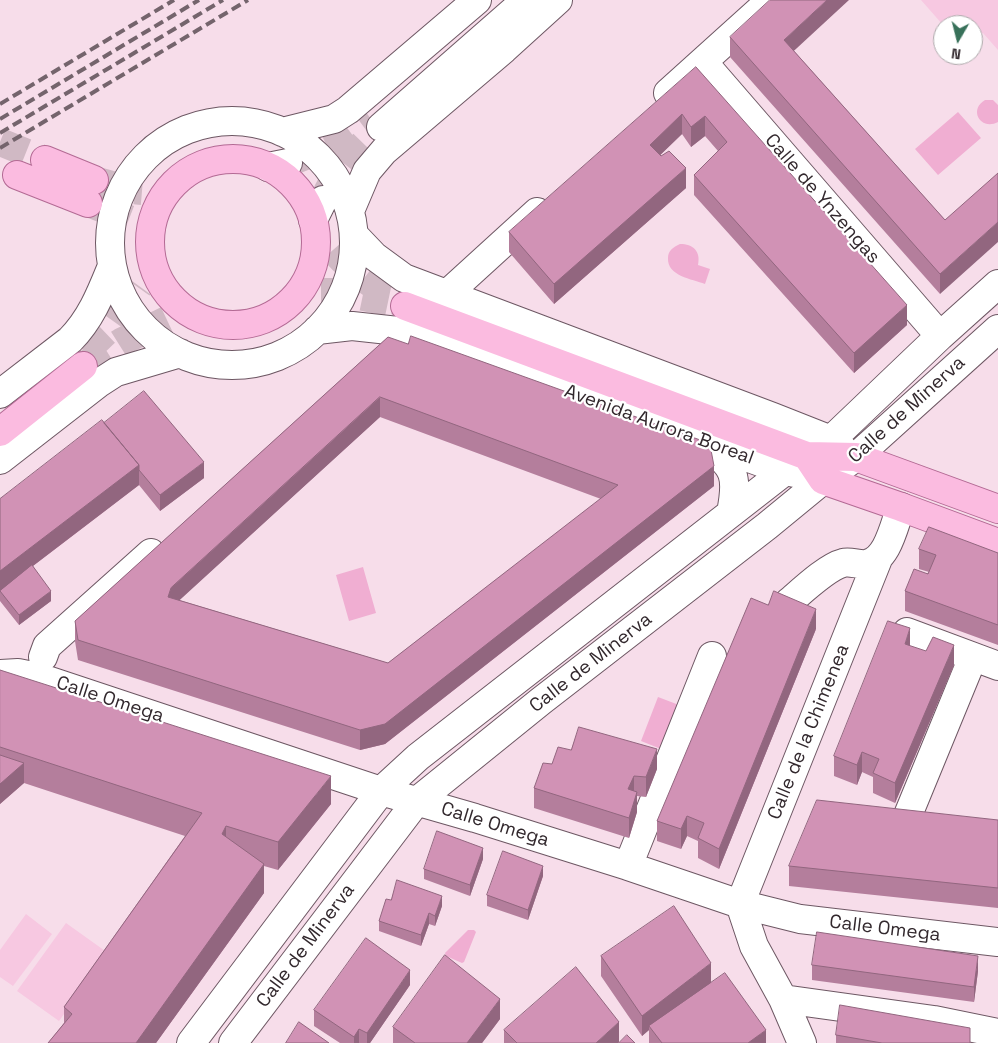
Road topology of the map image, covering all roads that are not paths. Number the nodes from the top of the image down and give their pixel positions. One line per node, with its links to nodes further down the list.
1 (477, 0): 8 (street)
2 (510, 0): 3 (street)
3 (526, 0)
4 (558, 0): 15 (street)
5 (771, 0): 6 (street)
6 (703, 62): 7 (street); 26 (street, Calle de Ynzengas)
7 (650, 110)
8 (282, 132): 15 (street); 17 (street)
9 (45, 160): 10 (main road)
10 (17, 175)
11 (170, 189): 12 (main road); 15 (main road); 16 (main road)
12 (142, 191)
13 (555, 196): 21 (street)
14 (129, 219): 16 (main road)
15 (331, 225): 21 (street); 22 (main road); 25 (street)
16 (151, 248): 19 (main road); 22 (main road)
17 (112, 266): 27 (street); 28 (street)
18 (998, 284): 26 (street, Calle de Minerva)
19 (139, 286)
20 (321, 292): 22 (main road)
21 (447, 294): 32 (street)
22 (293, 300)
23 (406, 306): 35 (main road)
24 (998, 329): 33 (street, Calle de Minerva)
25 (317, 330): 27 (street); 31 (street, Avenida Aurora Boreal)
26 (940, 336): 32 (street, Calle de Minerva)
27 (180, 353): 34 (street)
28 (0, 394)
29 (0, 419): 30 (main road)
30 (0, 432)
31 (688, 435): 35 (street, Avenida Aurora Boreal); 39 (street)
32 (831, 440): 33 (street); 35 (street, Calle de Minerva)
33 (856, 458): 35 (main road); 36 (street, Calle de Minerva); 38 (main road)
34 (0, 460)
35 (796, 463): 36 (main road); 39 (street, Calle de Minerva)
36 (824, 480): 37 (main road); 50 (street, Calle de Minerva)
37 (901, 507): 41 (main road); 42 (street, Calle de la Chimenea)
38 (998, 509)
39 (731, 513): 49 (street, Calle de Minerva)
40 (169, 538): 46 (street)
41 (998, 544)
42 (878, 559): 43 (street); 55 (street, Calle de la Chimenea)
43 (789, 602)
44 (907, 632): 47 (street)
45 (712, 656): 54 (street)
46 (43, 658)
47 (986, 662): 52 (street)
48 (0, 674): 49 (street, Calle Omega)
49 (381, 790): 50 (street, Calle Omega); 59 (street, Calle de Minerva)
50 (416, 802): 54 (street, Calle Omega); 60 (street, Calle de Minerva)
51 (879, 812): 52 (street)
52 (908, 815): 53 (street)
53 (935, 818)
54 (628, 866): 55 (street, Calle Omega)
55 (740, 904): 56 (street, Calle Omega); 57 (street)
56 (998, 942)
57 (783, 1000): 58 (street); 61 (street)
58 (998, 1033)
59 (191, 1043)
60 (233, 1043)
61 (802, 1043)

